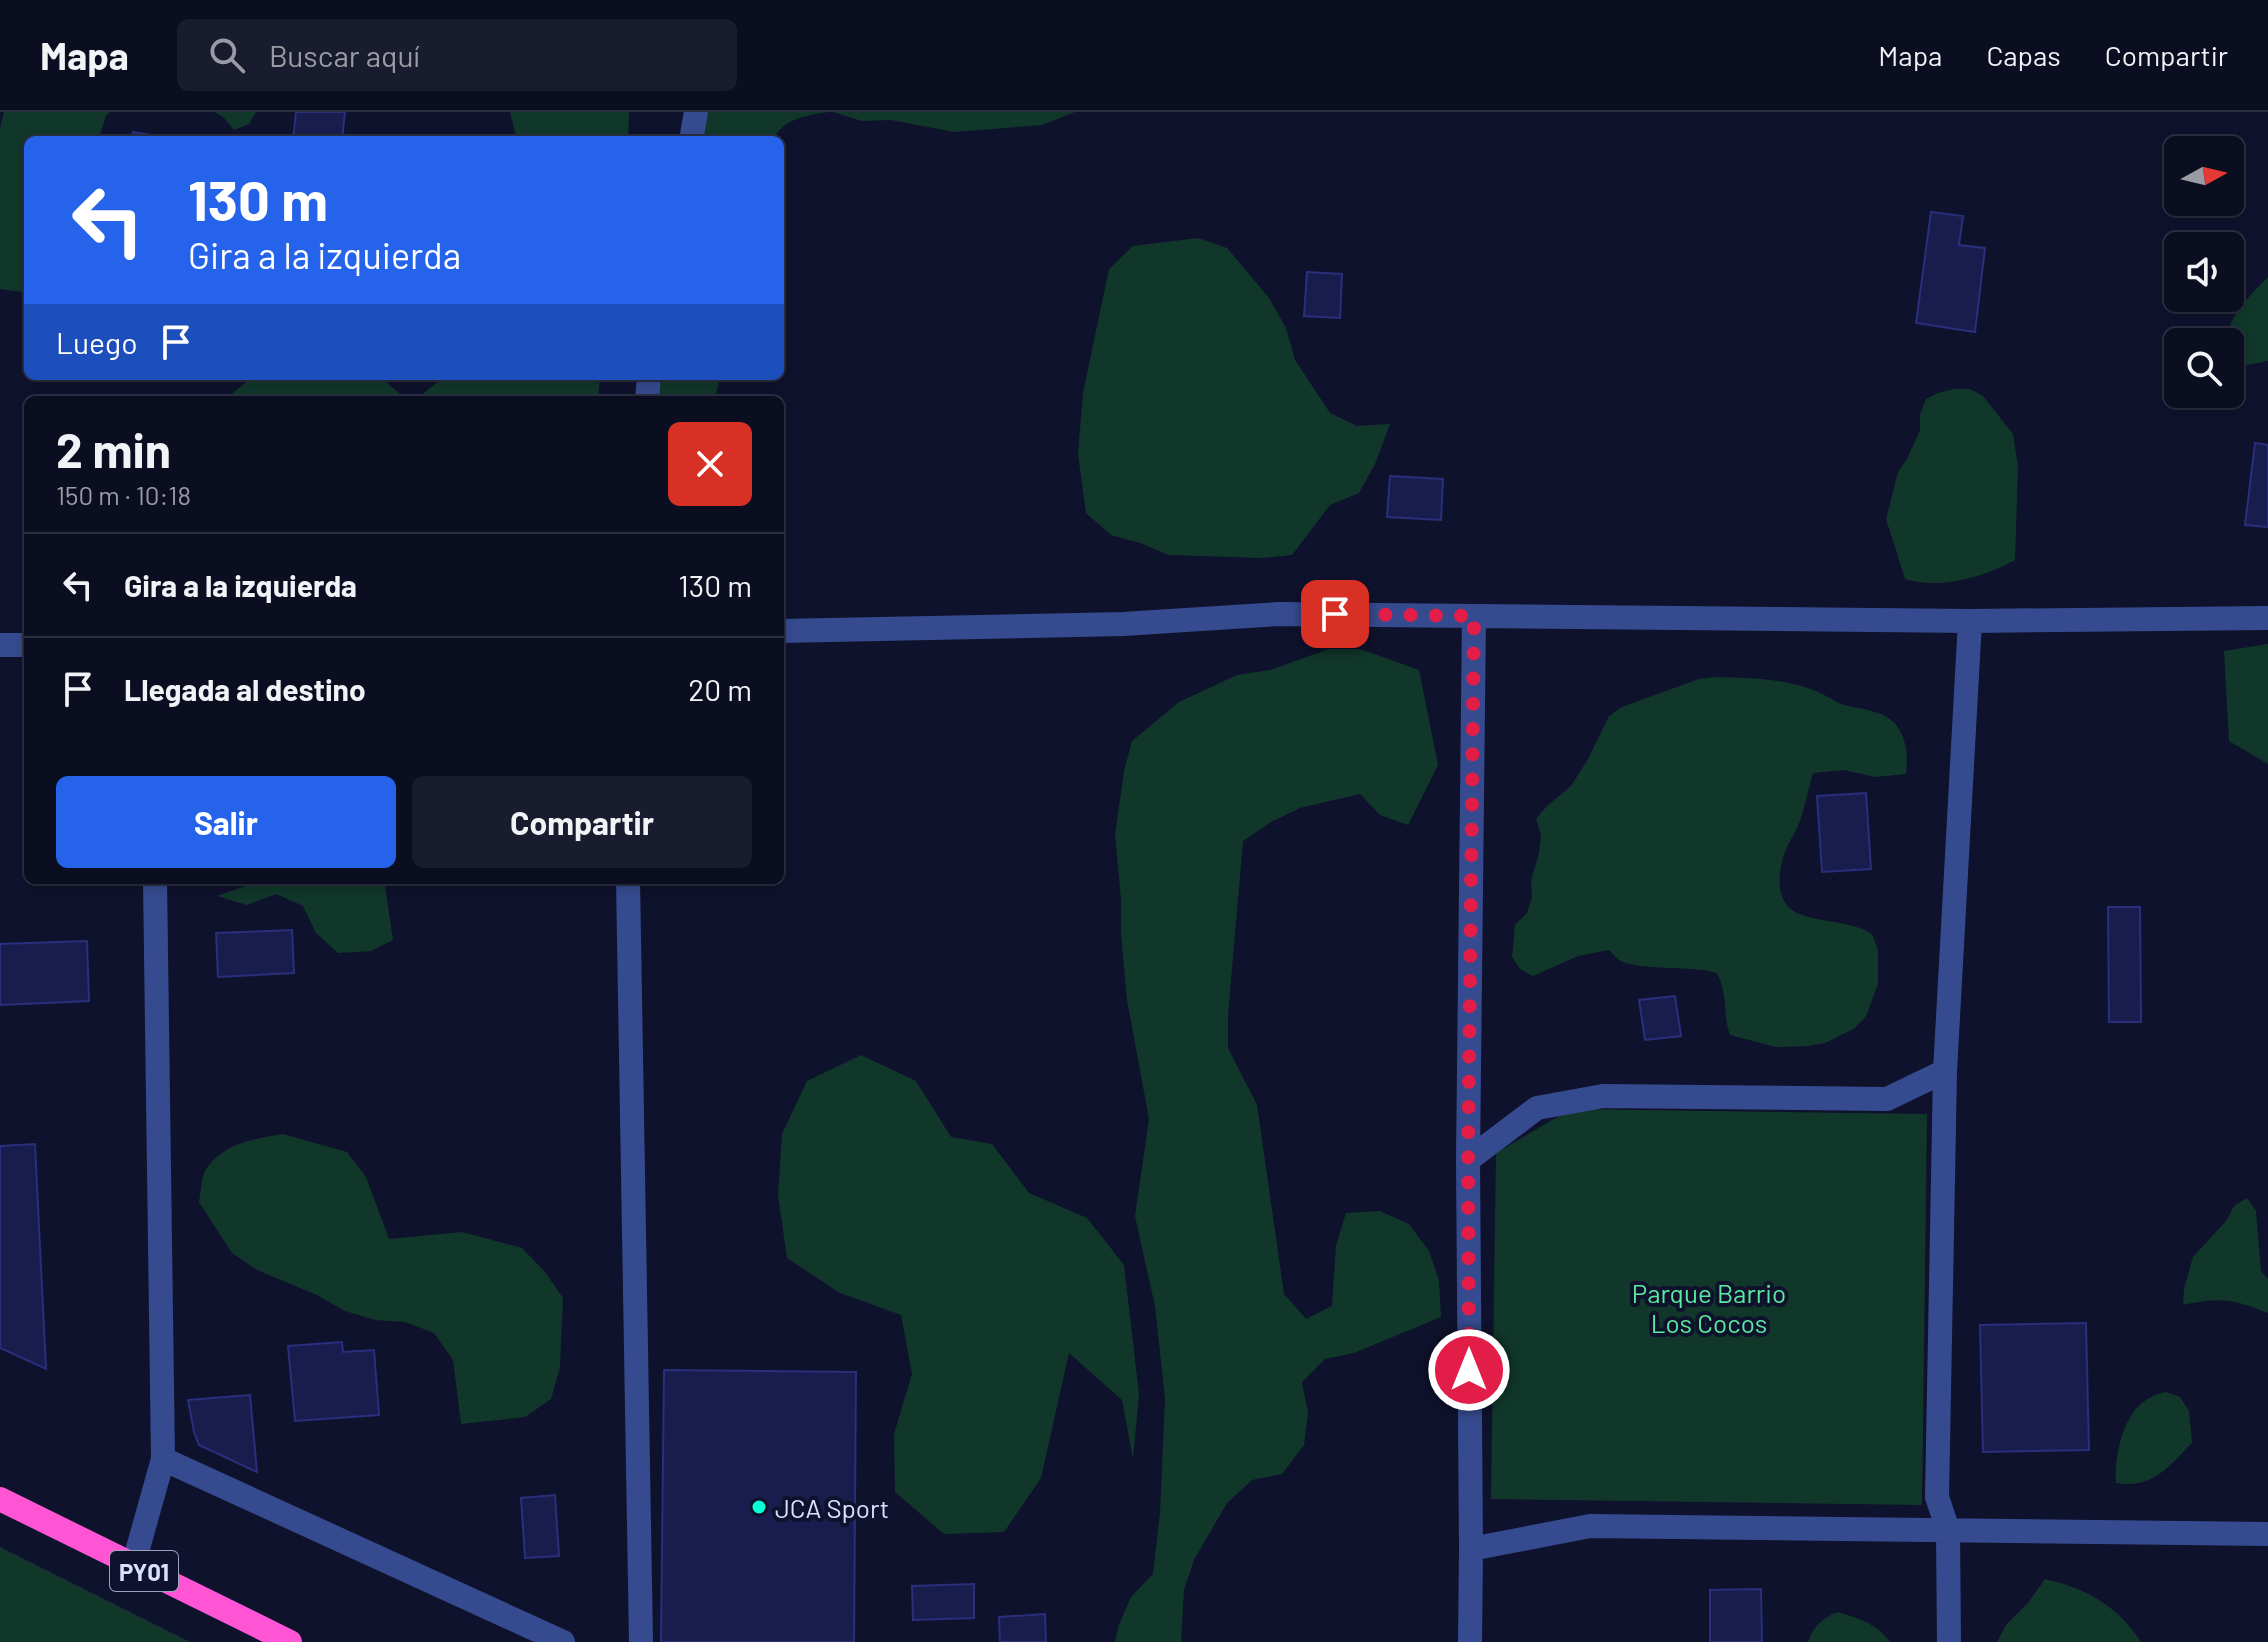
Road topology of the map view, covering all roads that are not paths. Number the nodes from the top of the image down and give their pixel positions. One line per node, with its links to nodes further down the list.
1 (696, 112): 2 (street)
2 (692, 136)
3 (1474, 616): 5 (street); 6 (street); 12 (street)
4 (2268, 618): 5 (street)
5 (1970, 621): 11 (street)
6 (784, 631)
7 (0, 645): 8 (street)
8 (24, 645)
9 (155, 884): 13 (street)
10 (628, 884): 21 (street)
11 (1945, 1071): 12 (street); 15 (street)
12 (1468, 1160): 17 (street)
13 (163, 1459): 18 (street); 20 (street)
14 (0, 1499): 18 (highway, PY01)
15 (1948, 1530): 16 (street); 17 (street); 23 (street)
16 (2268, 1534)
17 (1471, 1549): 22 (street)
18 (133, 1566): 19 (highway, PY01)
19 (290, 1642)
20 (563, 1642)
21 (641, 1642)
22 (1470, 1642)
23 (1949, 1642)

